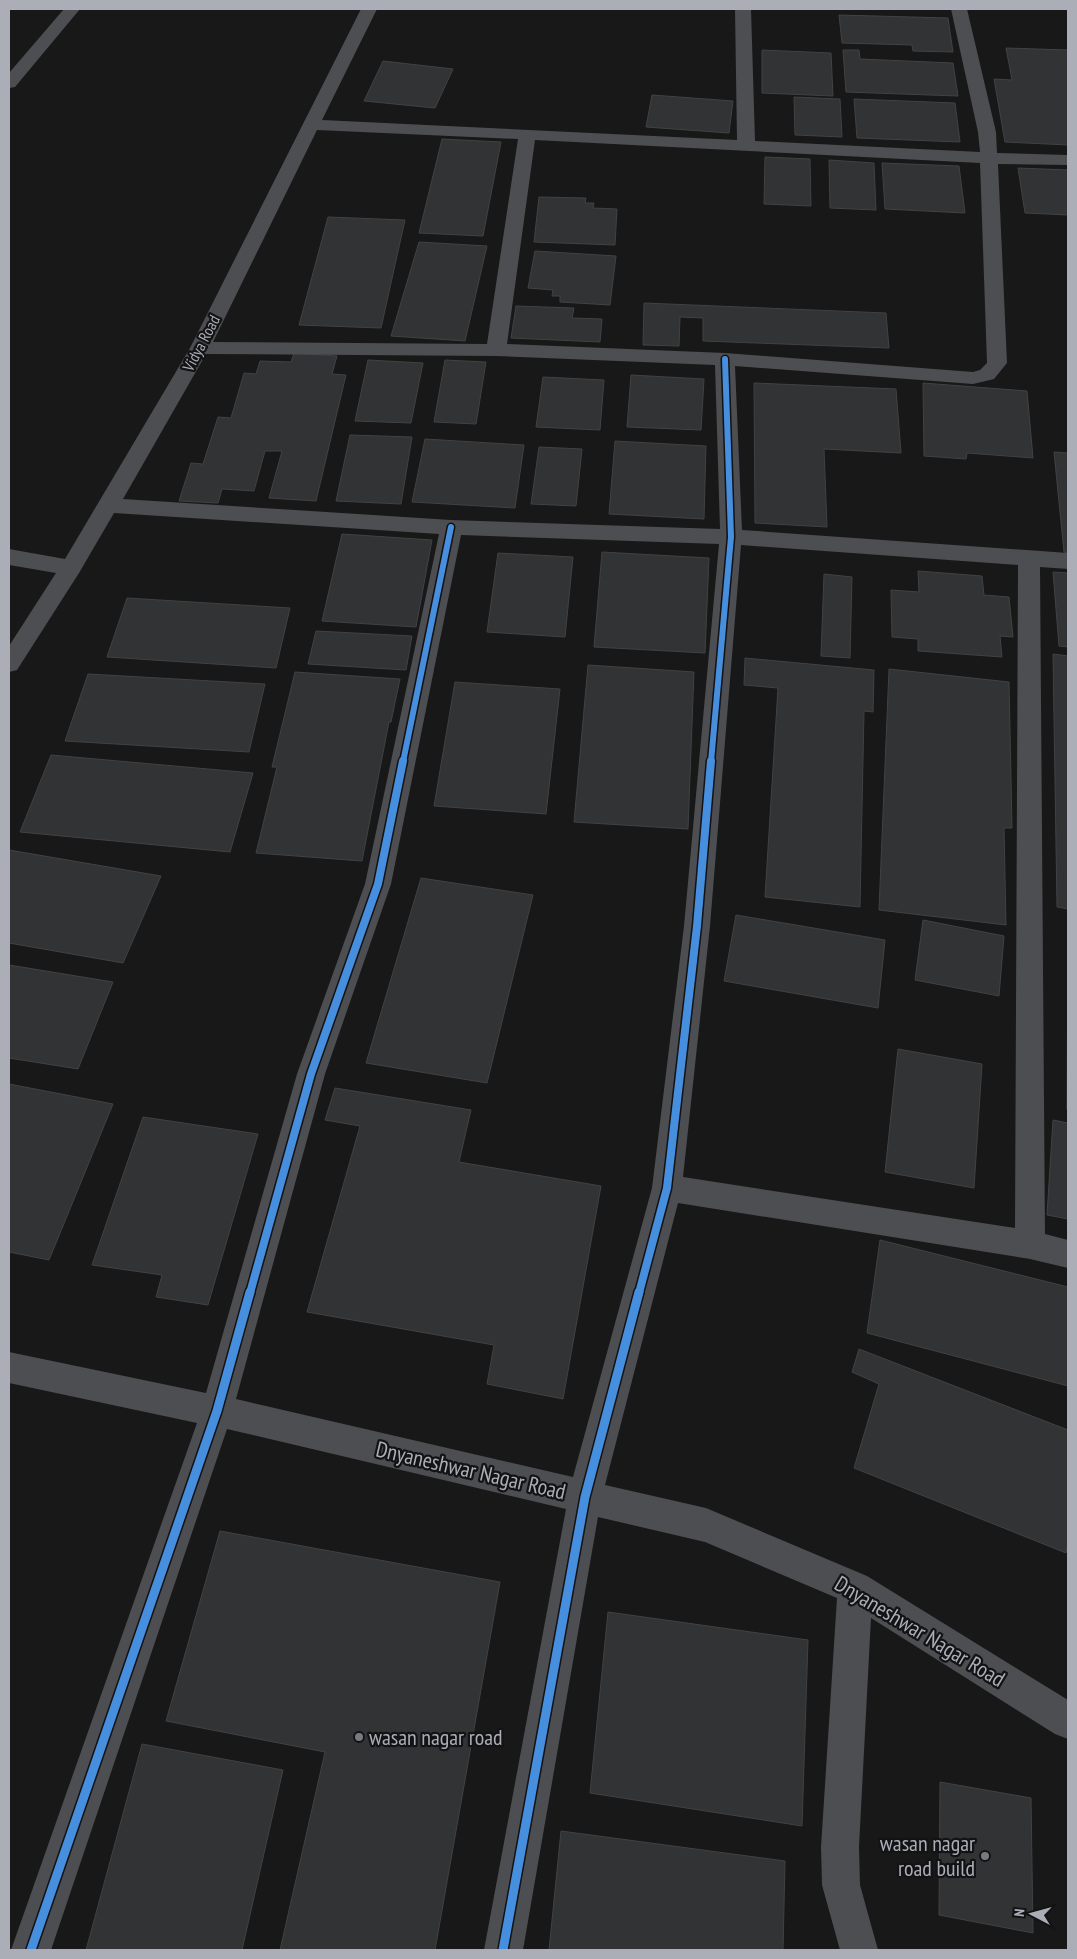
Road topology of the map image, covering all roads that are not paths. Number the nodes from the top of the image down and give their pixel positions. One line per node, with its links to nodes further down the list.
1 (72, 9): 5 (street)
2 (369, 9): 6 (street, Vidya Road)
3 (743, 9): 8 (street)
4 (959, 9): 9 (street)
5 (9, 82)
6 (311, 125): 7 (street); 11 (street, Vidya Road)
7 (527, 134): 8 (street); 12 (street)
8 (746, 146): 9 (street)
9 (989, 158): 10 (street); 13 (street)
10 (1068, 160)
11 (200, 348): 12 (street); 14 (street, Vidya Road)
12 (496, 350): 13 (street)
13 (725, 359): 16 (street)
14 (109, 505): 15 (street); 20 (street, Vidya Road)
15 (451, 527): 16 (street); 26 (street)
16 (730, 537): 18 (street); 22 (street)
17 (9, 557): 20 (street)
18 (1029, 557): 19 (street); 23 (street)
19 (1068, 561)
20 (72, 568): 21 (street, Vidya Road)
21 (9, 664)
22 (667, 1188): 23 (street); 27 (street)
23 (1030, 1245): 24 (street)
24 (1068, 1254)
25 (9, 1367): 26 (street, Dnyaneshwar Nagar Road)
26 (217, 1411): 27 (street, Dnyaneshwar Nagar Road); 30 (street)
27 (585, 1497): 28 (street, Dnyaneshwar Nagar Road); 31 (street)
28 (856, 1588): 29 (street, Dnyaneshwar Nagar Road); 32 (street)
29 (1068, 1721)
30 (31, 1950)
31 (503, 1950)
32 (859, 1950)

